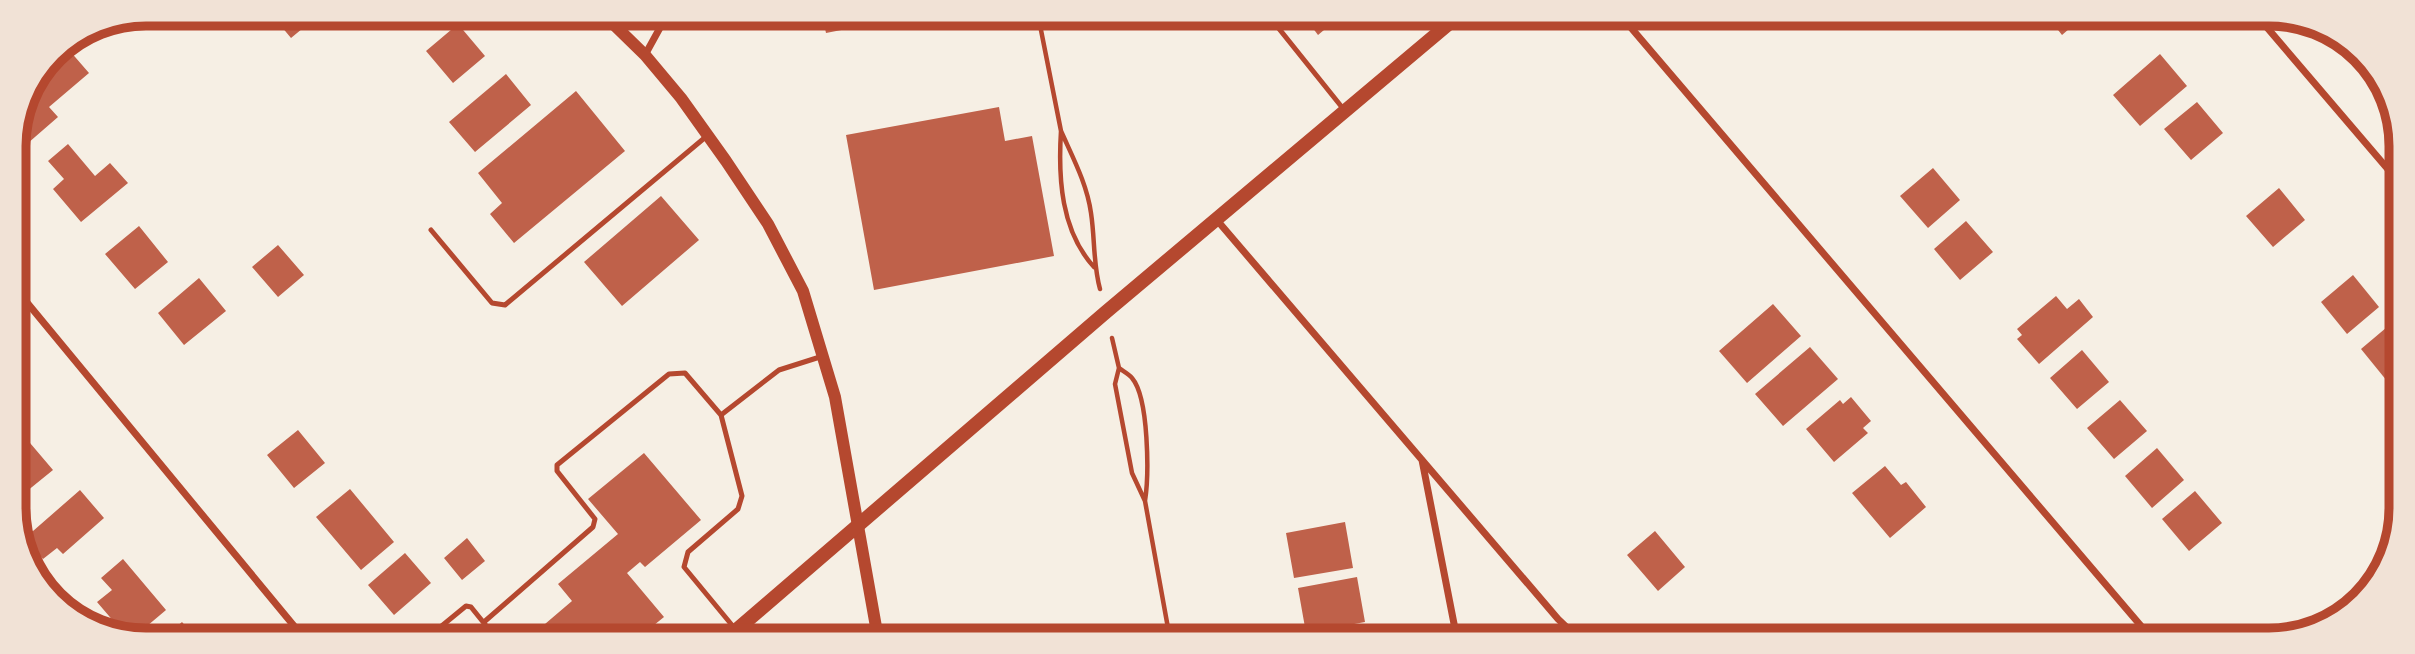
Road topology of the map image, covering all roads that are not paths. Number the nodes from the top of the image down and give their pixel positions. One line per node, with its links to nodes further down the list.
1 (615, 26): 7 (street)
2 (661, 26): 7 (street)
3 (1277, 26): 8 (lane)
4 (1446, 26): 8 (main road)
5 (1630, 26): 23 (street)
6 (2266, 26): 10 (street)
7 (645, 55): 9 (street)
8 (1345, 111): 11 (main road)
9 (708, 135): 12 (lane); 14 (street)
10 (2389, 170)
11 (1216, 219): 16 (street); 17 (main road)
12 (431, 230)
13 (27, 302): 24 (street)
14 (823, 356): 15 (lane); 17 (street)
15 (720, 415): 19 (lane); 27 (lane)
16 (1422, 460): 18 (street); 20 (street)
17 (858, 525): 28 (main road); 29 (street)
18 (1558, 619): 21 (street); 22 (street)
19 (484, 622): 25 (lane); 26 (lane)
20 (1455, 627)
21 (1563, 627)
22 (1567, 627)
23 (2142, 627)
24 (296, 628)
25 (439, 628)
26 (488, 628)
27 (728, 628)
28 (739, 628)
29 (876, 628)

